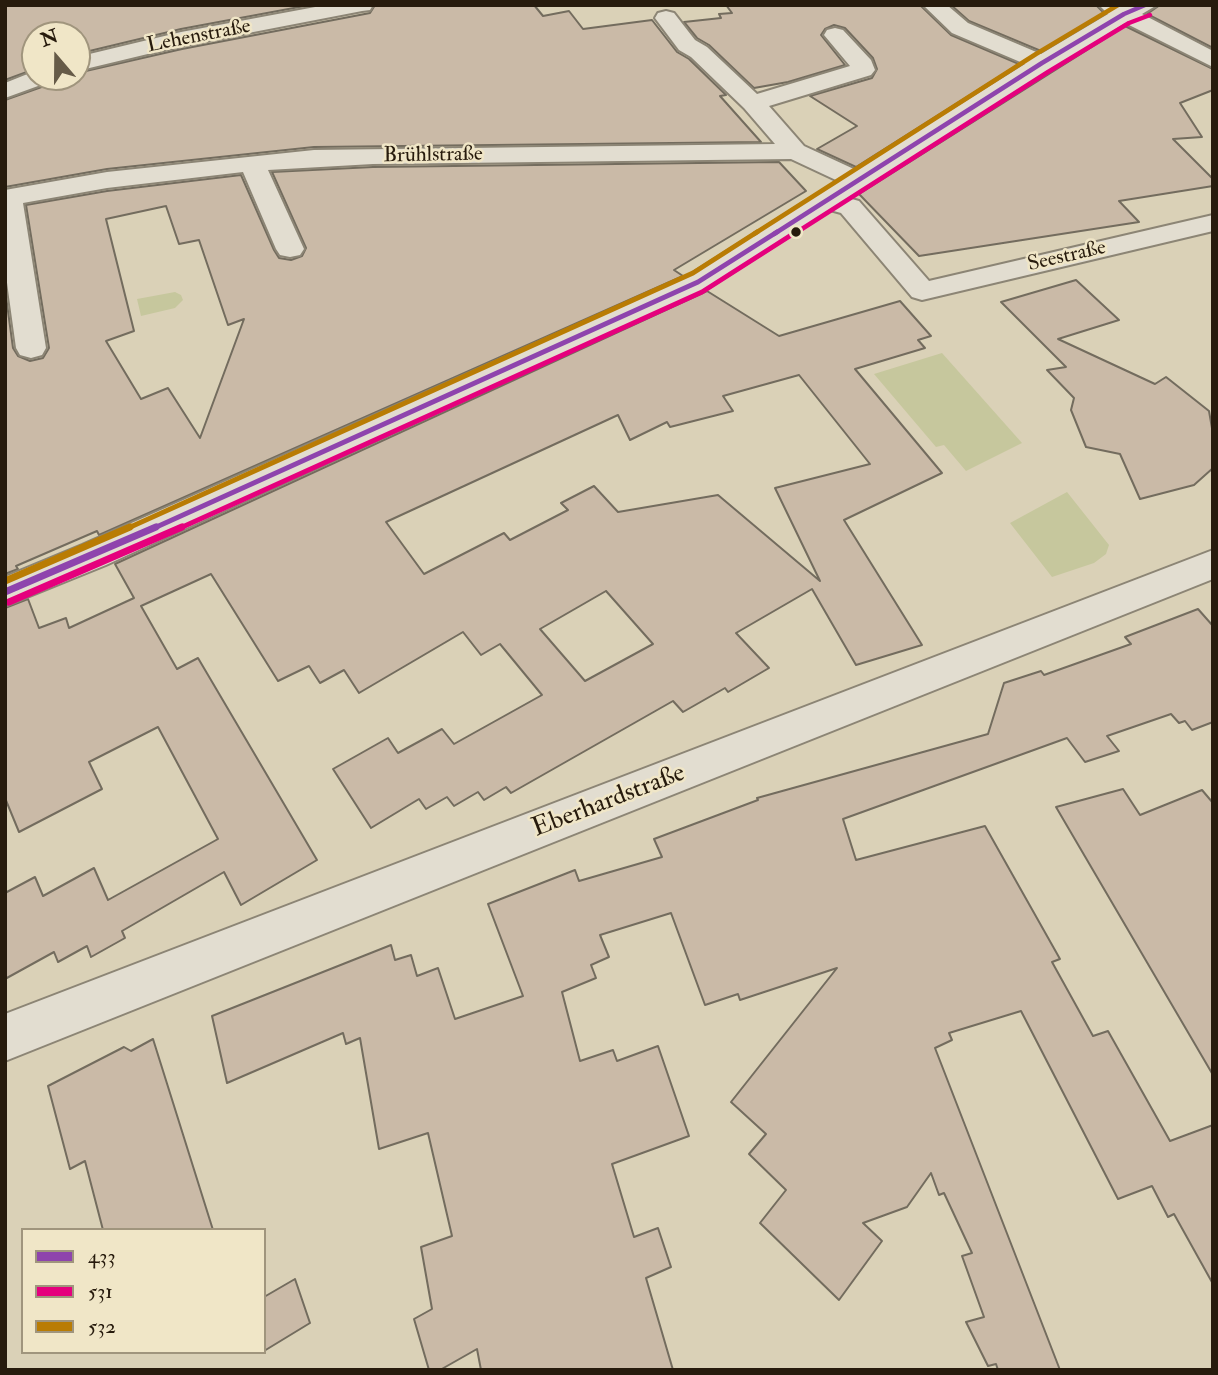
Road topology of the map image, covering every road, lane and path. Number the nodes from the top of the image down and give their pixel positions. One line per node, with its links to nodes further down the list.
1 (362, 5): 7 (street, Lehenstraße)
2 (934, 5): 8 (street)
3 (1126, 8): 6 (street); 8 (street)
4 (666, 18): 9 (street)
5 (835, 35): 9 (street)
6 (1213, 60)
7 (91, 61)
8 (1042, 63): 12 (street)
9 (752, 103): 10 (street)
10 (795, 151): 11 (street, Brühlstraße); 12 (street, Brühlstraße)
11 (252, 163): 13 (street, Brühlstraße); 16 (street)
12 (856, 180): 14 (street)
13 (7, 198): 17 (street)
14 (825, 201): 15 (street, Seestraße); 19 (street)
15 (1213, 223)
16 (290, 249)
17 (31, 348)
18 (1205, 580): 20 (street, Eberhardstraße)
19 (5, 592)
20 (5, 1038)

